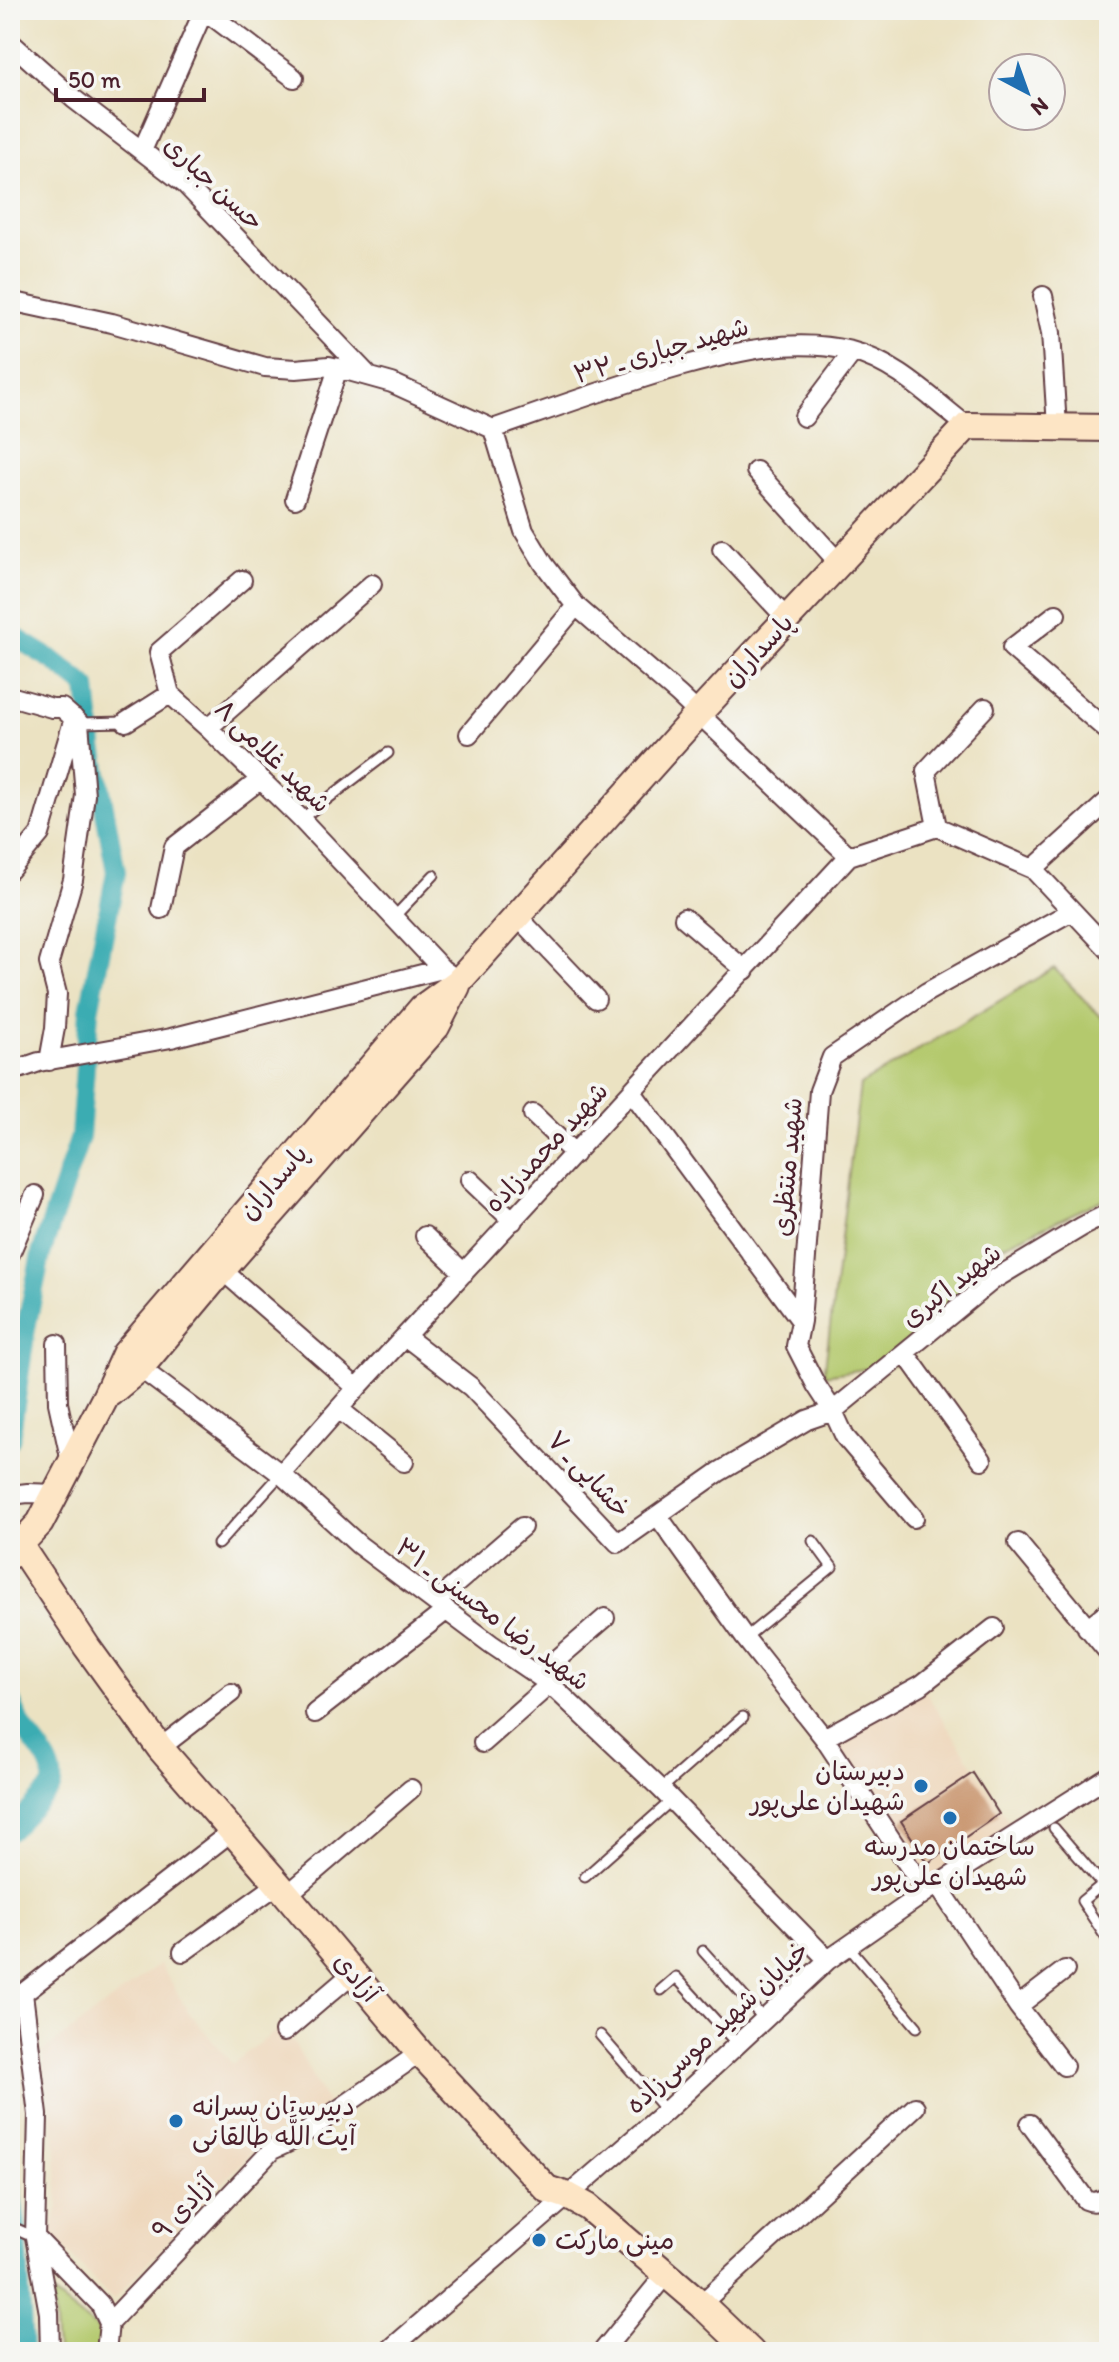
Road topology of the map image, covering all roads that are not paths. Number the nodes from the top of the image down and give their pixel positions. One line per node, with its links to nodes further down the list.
1 (204, 10): 3 (street); 4 (street)
2 (10, 42): 4 (street, حسن جباری)
3 (294, 78)
4 (142, 151): 9 (street, حسن جباری)
5 (1043, 296): 12 (street)
6 (10, 301): 8 (street)
7 (853, 352): 10 (street); 11 (street, شهید جباری ـ ۳۲); 14 (street, شهید جباری ـ ۳۲)
8 (338, 368): 9 (street); 16 (street)
9 (370, 377): 14 (street)
10 (804, 417)
11 (967, 426): 12 (street); 18 (street, پاسداران)
12 (1057, 427): 13 (street)
13 (1109, 428)
14 (493, 429): 21 (street)
15 (756, 471): 18 (street)
16 (295, 499)
17 (722, 549): 23 (street)
18 (839, 563): 23 (street, پاسداران)
19 (242, 580): 24 (street)
20 (372, 584): 30 (street)
21 (576, 606): 27 (street); 32 (street)
22 (1056, 614): 31 (street)
23 (787, 619): 27 (street, پاسداران)
24 (170, 694): 29 (street); 30 (street, ۸ شهید غلامی)
25 (10, 696): 28 (street)
26 (985, 708): 37 (street)
27 (699, 713): 38 (street); 45 (street, پاسداران)
28 (76, 721): 29 (lane); 40 (street); 51 (street)
29 (126, 722)
30 (208, 728): 34 (street, ۸ شهید غلامی)
31 (1109, 732)
32 (469, 734)
33 (388, 753): 36 (lane)
34 (261, 779): 36 (street, ۸ شهید غلامی); 42 (street)
35 (1109, 800): 39 (street)
36 (301, 819): 44 (street, ۸ شهید غلامی)
37 (937, 827): 38 (street); 39 (street)
38 (849, 856): 48 (street, شهید محمدزاده)
39 (1033, 869): 43 (street)
40 (10, 870)
41 (434, 875): 44 (lane)
42 (161, 909)
43 (1072, 911): 47 (street); 64 (street, شهید منتظری)
44 (395, 916): 49 (street, ۸ شهید غلامی)
45 (517, 916): 49 (street, پاسداران); 50 (street)
46 (684, 918): 48 (street)
47 (1109, 950)
48 (745, 970): 53 (street, شهید محمدزاده)
49 (450, 976): 51 (street); 62 (street, پاسداران); 70 (street, پاسداران)
50 (596, 999)
51 (56, 1059): 52 (street)
52 (10, 1072)
53 (632, 1092): 55 (street, شهید محمدزاده); 64 (street)
54 (533, 1114): 55 (street)
55 (575, 1154): 59 (street, شهید محمدزاده)
56 (470, 1180): 59 (street)
57 (35, 1195): 61 (street)
58 (1109, 1213): 67 (street, شهید اکبری)
59 (513, 1221): 63 (street, شهید محمدزاده)
60 (425, 1236): 63 (street)
61 (10, 1254)
62 (222, 1270): 68 (street, پاسداران); 69 (street)
63 (464, 1273): 65 (street, شهید محمدزاده)
64 (801, 1321): 72 (street, شهید منتظری)
65 (406, 1337): 69 (street, شهید محمدزاده); 79 (street, خشایی ـ ۷)
66 (57, 1344): 74 (street)
67 (905, 1353): 72 (street, شهید اکبری); 73 (street)
68 (140, 1368): 70 (street, پاسداران); 76 (street, شهید رضا محسنی ـ ۳۱)
69 (357, 1388): 71 (street, شهید محمدزاده)
70 (106, 1396): 74 (street, پاسداران)
71 (339, 1409): 75 (street); 76 (street, شهید محمدزاده)
72 (833, 1411): 79 (street, خشایی ـ ۷); 80 (street, شهید منتظری)
73 (982, 1460)
74 (71, 1462): 78 (street, پاسداران)
75 (404, 1462)
76 (281, 1474): 84 (lane); 86 (street, شهید رضا محسنی ـ ۳۱)
77 (19, 1494): 78 (street)
78 (56, 1494): 85 (street, پاسداران)
79 (658, 1516): 91 (street)
80 (914, 1518)
81 (522, 1527): 86 (street)
82 (813, 1541): 91 (lane)
83 (1018, 1543): 90 (street)
84 (218, 1544)
85 (15, 1550): 99 (street, آزادی)
86 (441, 1606): 93 (street, شهید رضا محسنی ـ ۳۱); 95 (street)
87 (1107, 1612): 90 (street)
88 (605, 1618): 93 (street)
89 (994, 1628): 97 (street)
90 (1087, 1628): 92 (street)
91 (745, 1638): 97 (street)
92 (1109, 1653)
93 (545, 1680): 98 (street); 102 (street, شهید رضا محسنی ـ ۳۱)
94 (231, 1693): 99 (street)
95 (315, 1713)
96 (743, 1717): 102 (lane)
97 (824, 1738): 107 (street)
98 (483, 1743)
99 (160, 1748): 104 (street, آزادی)
100 (1106, 1784): 107 (street, خیابان شهید موسی‌زاده)
101 (411, 1789): 108 (street)
102 (666, 1795): 105 (lane); 113 (street, شهید رضا محسنی ـ ۳۱)
103 (1054, 1828): 106 (lane)
104 (231, 1832): 108 (street, آزادی); 131 (street)
105 (585, 1877)
106 (1105, 1882): 109 (lane)
107 (932, 1888): 110 (street, خیابان شهید موسی‌زاده); 117 (street)
108 (283, 1890): 112 (street); 115 (street, آزادی)
109 (1109, 1942)
110 (848, 1946): 113 (street, خیابان شهید موسی‌زاده); 119 (lane)
111 (703, 1951): 118 (lane)
112 (183, 1952)
113 (828, 1960): 118 (street, خیابان شهید موسی‌زاده)
114 (1065, 1970): 117 (street)
115 (353, 1973): 120 (street); 123 (street, آزادی)
116 (661, 1990): 122 (lane)
117 (1018, 2006): 124 (street)
118 (764, 2019): 122 (street, خیابان شهید موسی‌زاده)
119 (917, 2027)
120 (284, 2032)
121 (600, 2035): 126 (lane)
122 (738, 2045): 126 (street, خیابان شهید موسی‌زاده)
123 (420, 2053): 128 (street, آزادی); 134 (street, آزادی ۹)
124 (1064, 2066)
125 (915, 2107): 133 (street)
126 (666, 2111): 128 (street, خیابان شهید موسی‌زاده)
127 (1030, 2124): 129 (street)
128 (568, 2196): 132 (street, آزادی); 137 (street, خیابان شهید موسی‌زاده)
129 (1109, 2196)
130 (10, 2226): 131 (lane)
131 (35, 2237): 134 (street); 135 (street)
132 (666, 2274): 133 (street, آزادی); 138 (street)
133 (701, 2304): 139 (street, آزادی)
134 (109, 2323): 136 (street)
135 (50, 2352)
136 (106, 2352)
137 (387, 2352)
138 (602, 2352)
139 (751, 2352)

